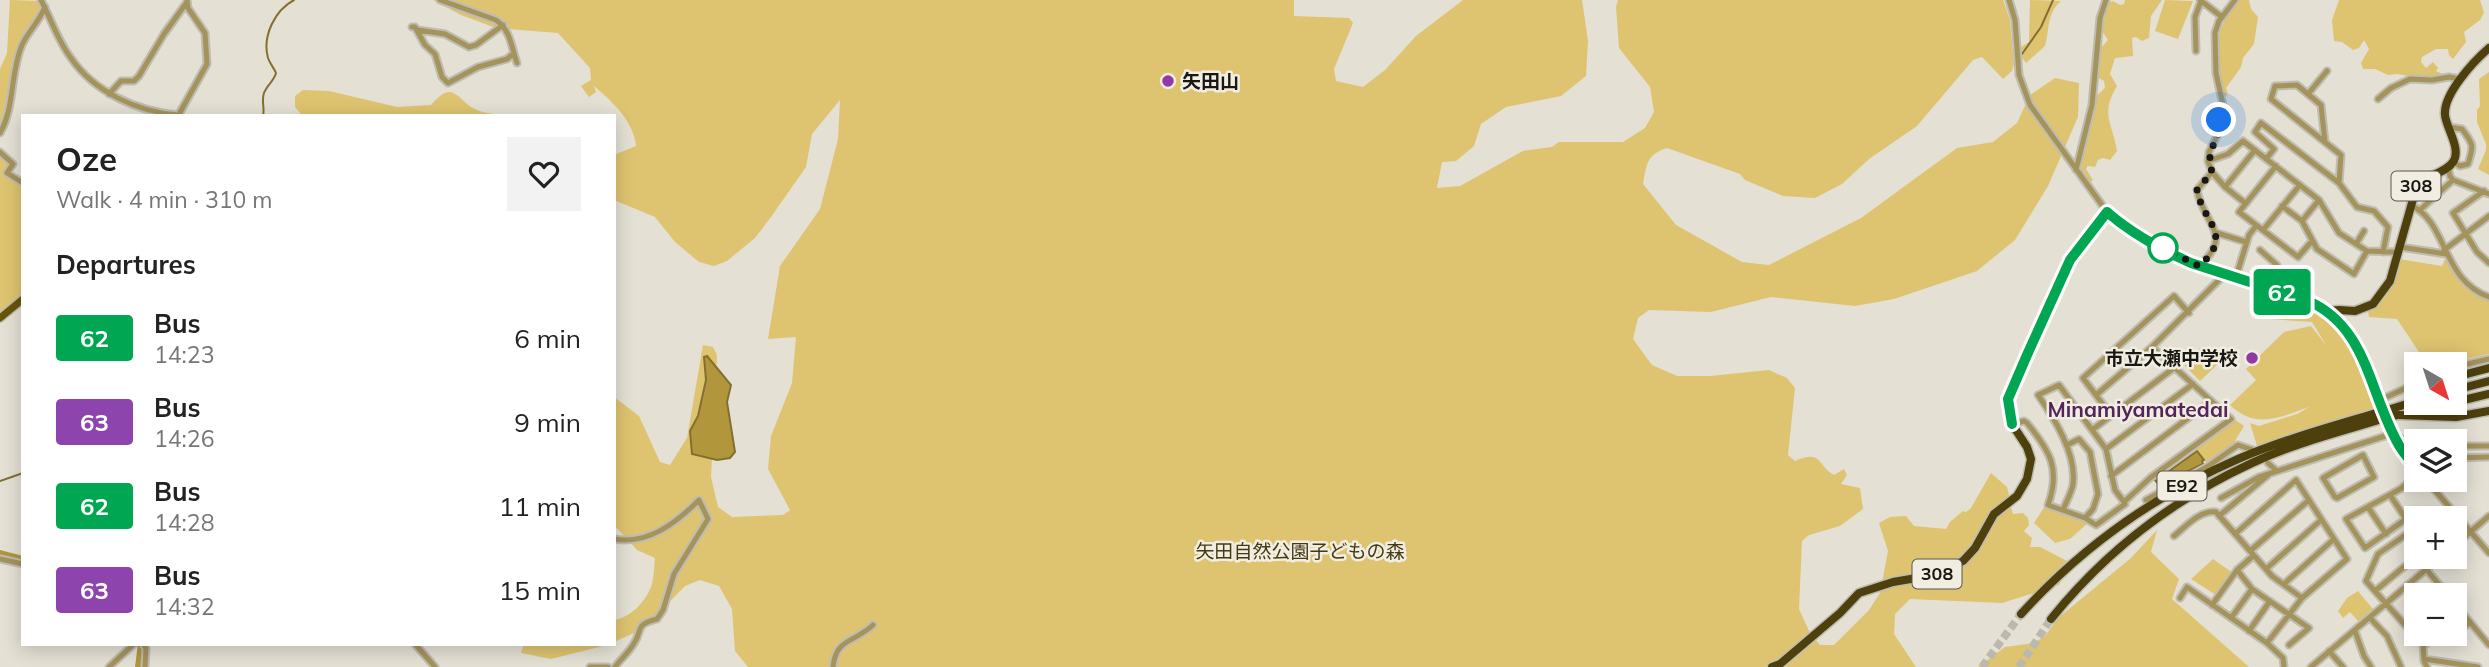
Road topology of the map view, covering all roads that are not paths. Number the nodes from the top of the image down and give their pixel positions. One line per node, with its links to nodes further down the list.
1 (41, 0): 8 (street)
2 (440, 0): 10 (street)
3 (2009, 0): 31 (street)
4 (2106, 0): 31 (street)
5 (2235, 0): 9 (street)
6 (187, 1): 17 (street); 21 (street)
7 (2200, 1): 9 (street); 12 (street)
8 (45, 7): 17 (street); 23 (street)
9 (2222, 17): 28 (street)
10 (503, 25): 13 (street); 13 (street)
11 (2489, 48): 16 (highway, 308)
12 (2196, 51)
13 (514, 53): 14 (street)
14 (517, 63)
15 (2327, 71): 18 (street)
16 (2460, 79): 19 (street); 22 (highway, 308)
17 (109, 94): 20 (street)
18 (2308, 94): 24 (street); 24 (street)
19 (2378, 99)
20 (161, 114)
21 (179, 114)
22 (2449, 127): 29 (highway, 308); 29 (street)
23 (0, 133)
24 (2325, 142): 35 (street)
25 (2255, 150): 27 (street); 28 (street); 37 (street)
26 (0, 152): 34 (street)
27 (2266, 159): 30 (street); 35 (street)
28 (2208, 161): 32 (street)
29 (2451, 164): 33 (street); 41 (highway, 308)
30 (2276, 166): 36 (street); 40 (street)
31 (2076, 170): 44 (street)
32 (2212, 172): 37 (street); 50 (street)
33 (2453, 180): 38 (street); 43 (street)
34 (21, 182)
35 (2339, 183): 58 (street)
36 (2300, 185): 39 (street); 42 (street)
37 (2225, 187): 40 (street)
38 (2486, 193): 51 (street)
39 (2319, 200): 46 (street); 54 (street)
40 (2245, 203): 47 (street)
41 (2410, 205): 43 (street); 55 (highway, 308)
42 (2282, 206): 46 (street); 48 (street)
43 (2421, 209): 59 (street)
44 (2107, 212): 61 (highway); 92 (highway, 308)
45 (2489, 216): 51 (street)
46 (2302, 221): 52 (street)
47 (2256, 226): 48 (street); 53 (street)
48 (2263, 230): 52 (street)
49 (2364, 231): 54 (street)
50 (2217, 233): 53 (street); 61 (street)
51 (2465, 235): 59 (street); 60 (street)
52 (2312, 241): 57 (street)
53 (2246, 242): 63 (street)
54 (2356, 244): 57 (street)
55 (2399, 249): 58 (street); 59 (street); 67 (highway, 308)
56 (2260, 250): 64 (street)
57 (2367, 251): 58 (street)
58 (2383, 252)
59 (2445, 252): 65 (street)
60 (2489, 263)
61 (2199, 266): 62 (highway)
62 (2225, 274): 63 (highway); 68 (street)
63 (2236, 277): 64 (highway)
64 (2270, 288): 67 (highway)
65 (2489, 297)
66 (21, 301): 69 (main road)
67 (2327, 312): 83 (street)
68 (2189, 313): 70 (street); 81 (street)
69 (0, 318)
70 (2152, 347): 73 (street); 81 (street)
71 (2489, 359): 72 (street)
72 (2468, 364)
73 (2174, 368): 77 (street); 90 (street)
74 (2489, 368): 75 (highway)
75 (2468, 373)
76 (2489, 381): 78 (highway)
77 (2193, 384): 84 (street); 99 (street)
78 (2468, 387)
79 (2404, 389): 83 (street)
80 (2489, 394): 82 (highway, E92)
81 (2096, 395): 90 (street)
82 (2468, 399)
83 (2380, 400): 94 (street)
84 (2211, 401): 108 (street); 115 (street)
85 (2404, 405): 88 (highway)
86 (2404, 406): 88 (highway, E92)
87 (2404, 408): 88 (highway, E92)
88 (2398, 409): 89 (highway); 91 (highway, E92, bridge)
89 (2489, 411)
90 (2111, 415): 93 (street)
91 (2377, 416): 149 (highway, E92); 154 (highway, E92)
92 (2012, 424): 117 (street); 179 (highway, 308)
93 (2092, 430): 96 (street); 99 (street)
94 (2394, 436): 95 (street); 101 (street); 102 (street)
95 (2404, 439)
96 (2067, 445): 117 (street); 120 (street)
97 (2467, 446): 98 (street)
98 (2489, 446)
99 (2106, 449): 108 (street)
100 (2252, 450): 113 (street)
101 (2404, 450)
102 (2328, 455): 106 (street); 107 (street)
103 (2489, 457): 104 (street)
104 (2467, 458)
105 (2268, 463): 107 (street)
106 (2333, 471): 106 (street)
107 (2274, 472): 112 (street); 118 (street)
108 (2111, 475): 115 (street)
109 (2404, 485): 111 (street)
110 (2436, 492): 122 (street)
111 (2390, 495): 116 (street); 124 (street)
112 (2221, 498)
113 (2146, 500)
114 (2308, 500): 121 (street); 123 (street); 130 (street)
115 (2124, 502): 120 (street)
116 (2368, 507): 124 (street); 124 (street)
117 (2063, 510): 120 (street)
118 (2219, 516): 123 (street); 126 (street)
119 (2489, 516): 122 (street)
120 (2085, 518)
121 (2320, 520): 129 (street); 135 (street)
122 (2471, 532): 125 (street); 131 (street)
123 (2235, 534): 130 (street)
124 (2386, 534)
125 (2467, 535)
126 (2174, 536)
127 (2404, 536): 143 (street)
128 (616, 539): 177 (street)
129 (2334, 539): 140 (street); 145 (street)
130 (2252, 553): 135 (street); 137 (street)
131 (2489, 554)
132 (0, 559): 133 (street)
133 (21, 564)
134 (2404, 567): 143 (street)
135 (2266, 569): 140 (street)
136 (2426, 569): 138 (street); 139 (street)
137 (2237, 570): 142 (street); 148 (street)
138 (2409, 583)
139 (2438, 583)
140 (2284, 584): 145 (street)
141 (2404, 588): 147 (street)
142 (2252, 589): 146 (street); 151 (street)
143 (2375, 591): 147 (street)
144 (2180, 598): 148 (street)
145 (2302, 598): 150 (street)
146 (2270, 601): 150 (street); 159 (street)
147 (2386, 603): 152 (street); 156 (street)
148 (2211, 605): 151 (street)
149 (2021, 614)
150 (2289, 614): 161 (street); 162 (street)
151 (2231, 618): 159 (street)
152 (2370, 618): 160 (street); 183 (street)
153 (2467, 618): 155 (street)
154 (2051, 619)
155 (2470, 622): 157 (street); 163 (street)
156 (2404, 624)
157 (2467, 624)
158 (873, 625): 178 (street)
159 (2249, 631): 161 (street)
160 (2354, 631): 168 (street); 182 (street)
161 (2267, 643): 180 (street)
162 (2289, 645)
163 (2489, 645)
164 (132, 646): 172 (street)
165 (145, 646): 173 (street)
166 (417, 646): 174 (street)
167 (2423, 646): 169 (street)
168 (2329, 651): 171 (street); 181 (street)
169 (2424, 659): 170 (street); 184 (street)
170 (2457, 665): 185 (street)
171 (2312, 666)
172 (109, 667)
173 (145, 667)
174 (435, 667)
175 (590, 667): 176 (street)
176 (608, 667)
177 (615, 667)
178 (833, 667)
179 (1772, 667)
180 (2284, 667)
181 (2343, 667)
182 (2371, 667)
183 (2401, 667)
184 (2427, 667)
185 (2478, 667)

